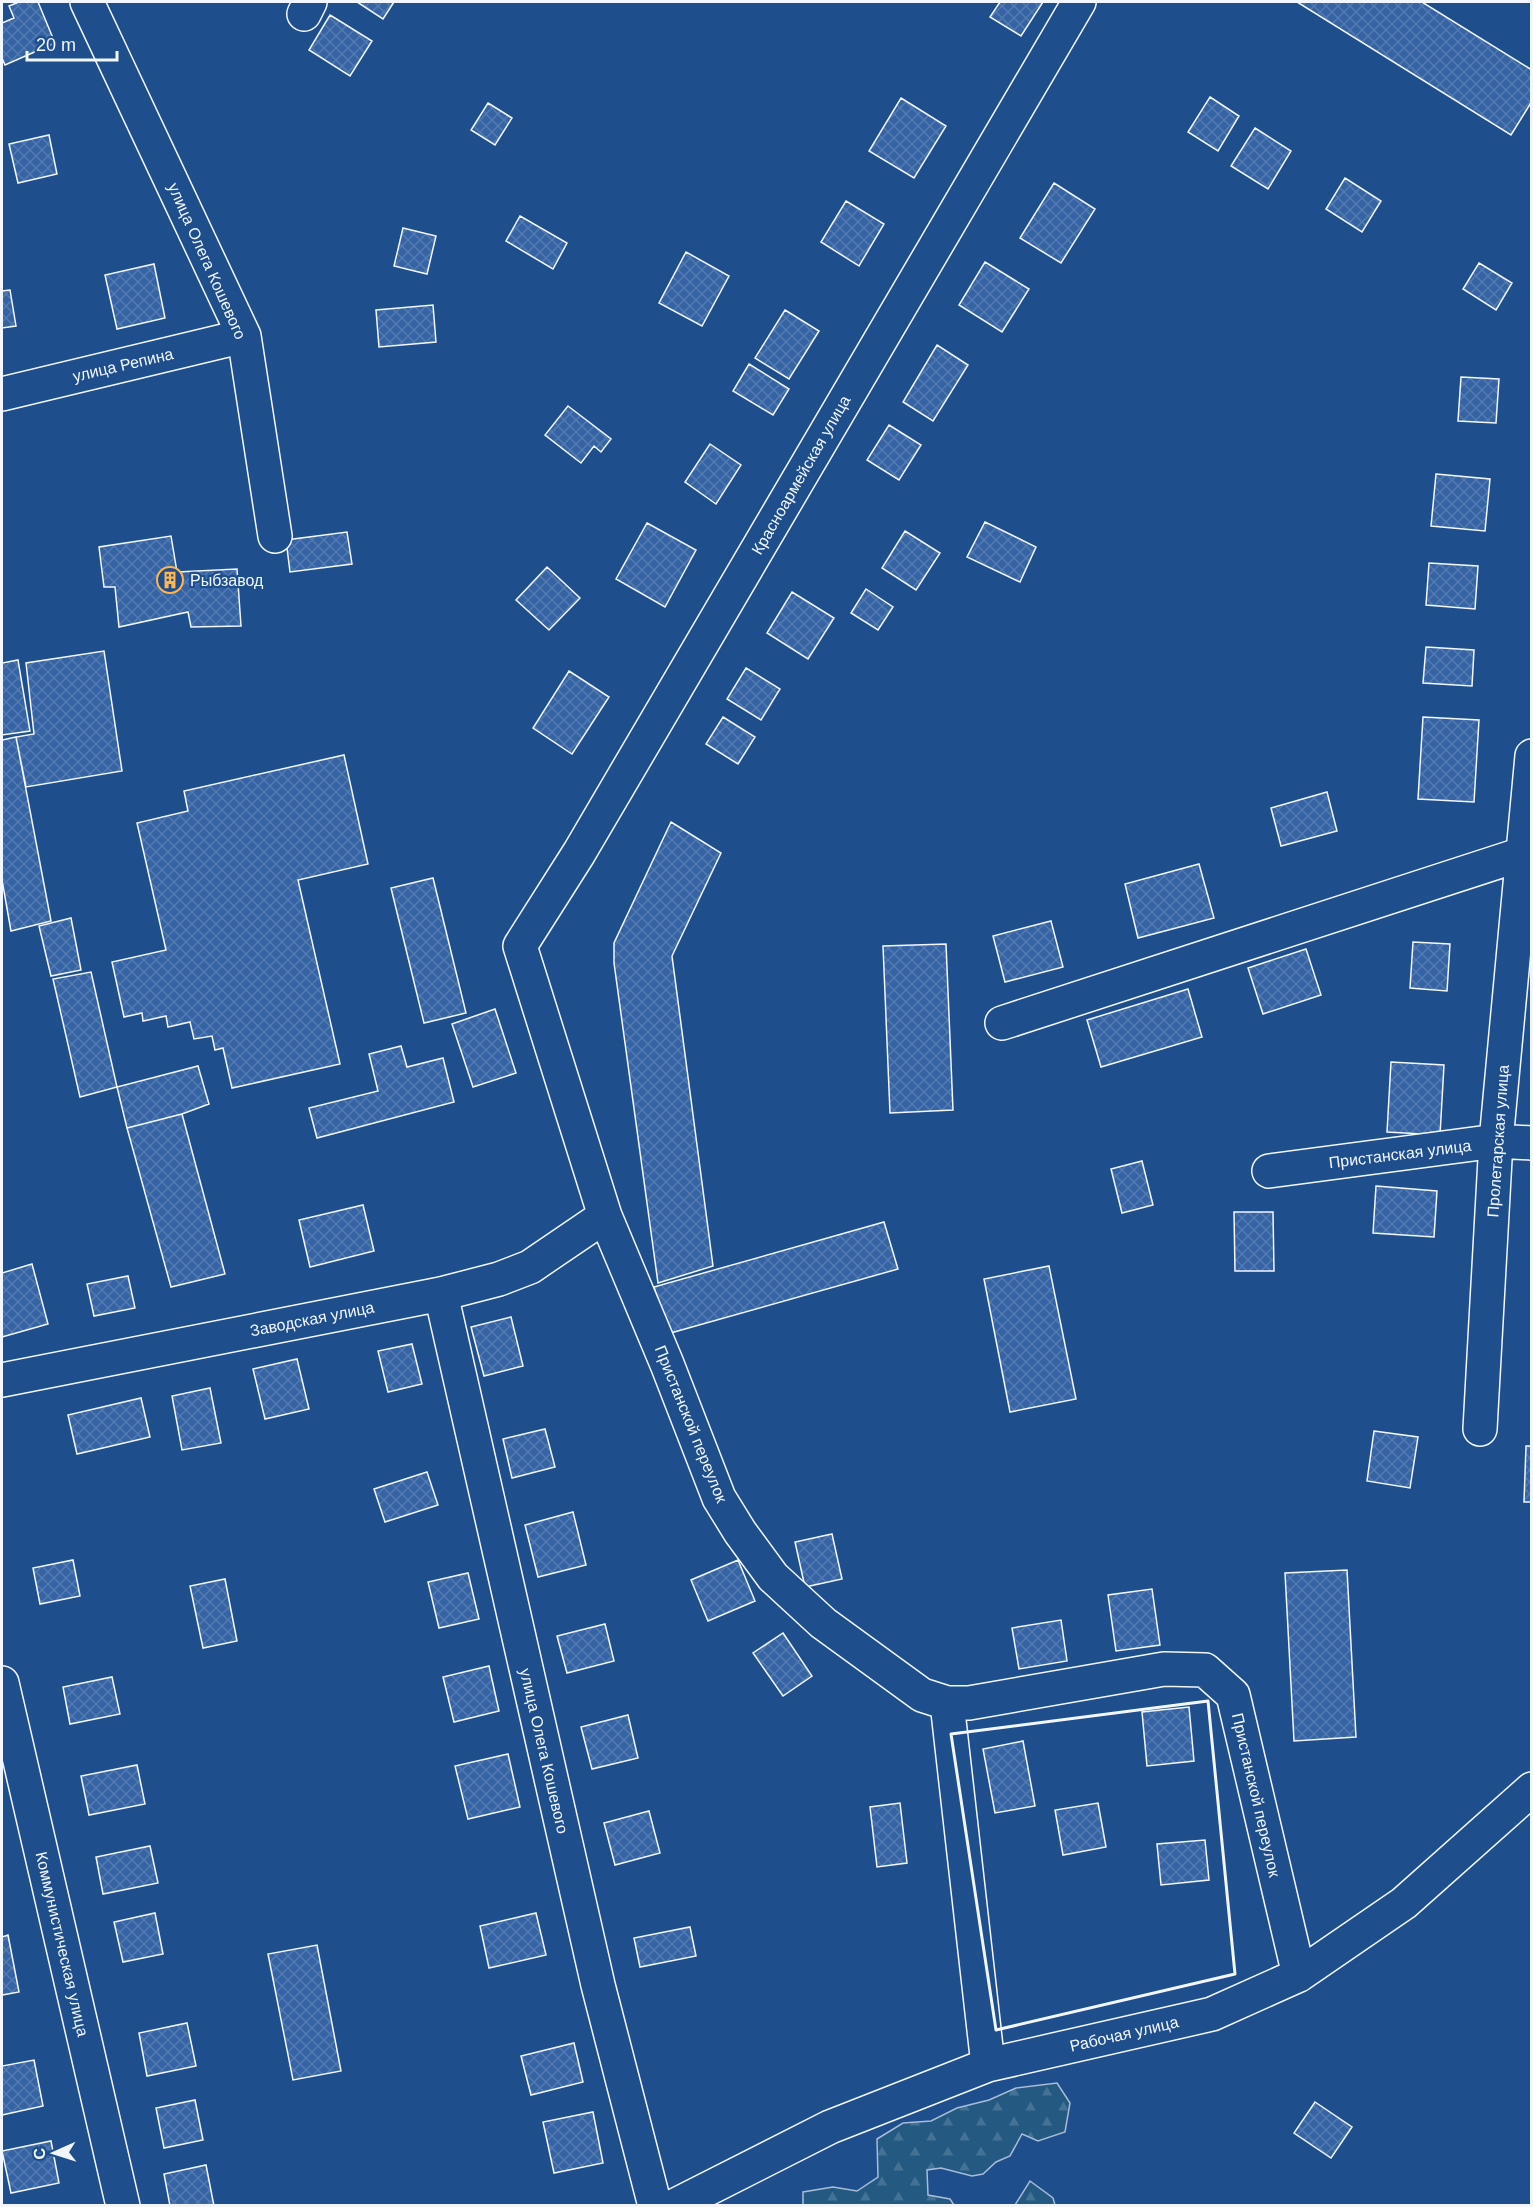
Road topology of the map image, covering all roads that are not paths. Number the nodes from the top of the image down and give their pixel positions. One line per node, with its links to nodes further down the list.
1 (87, 2): 3 (street, улица Олега Кошевого)
2 (1079, 2): 8 (street, Красноармейская улица)
3 (244, 336): 4 (street, улица Репина); 5 (street, улица Олега Кошевого)
4 (2, 394)
5 (275, 536)
6 (1532, 756): 7 (street, Пролетарская улица)
7 (1522, 854): 9 (street); 10 (street, Пролетарская улица)
8 (520, 946): 13 (street, Пристанской переулок)
9 (1002, 1023)
10 (1496, 1141): 11 (street, Пристанская улица); 12 (street, Пристанская улица); 16 (street, Пролетарская улица)
11 (1532, 1143)
12 (1269, 1171)
13 (605, 1216): 14 (street, Заводская улица); 18 (street, Пристанской переулок)
14 (441, 1294): 15 (street, Заводская улица); 23 (street, улица Олега Кошевого)
15 (2, 1380)
16 (1480, 1430)
17 (2, 1683): 22 (street, Коммунистическая улица)
18 (947, 1703): 20 (street, Пристанской переулок); 21 (street)
19 (1532, 1789): 20 (street, Рабочая улица)
20 (1299, 1975): 21 (street, Рабочая улица)
21 (988, 2066): 24 (street, Рабочая улица)
22 (123, 2205)
23 (655, 2205)
24 (674, 2205)

